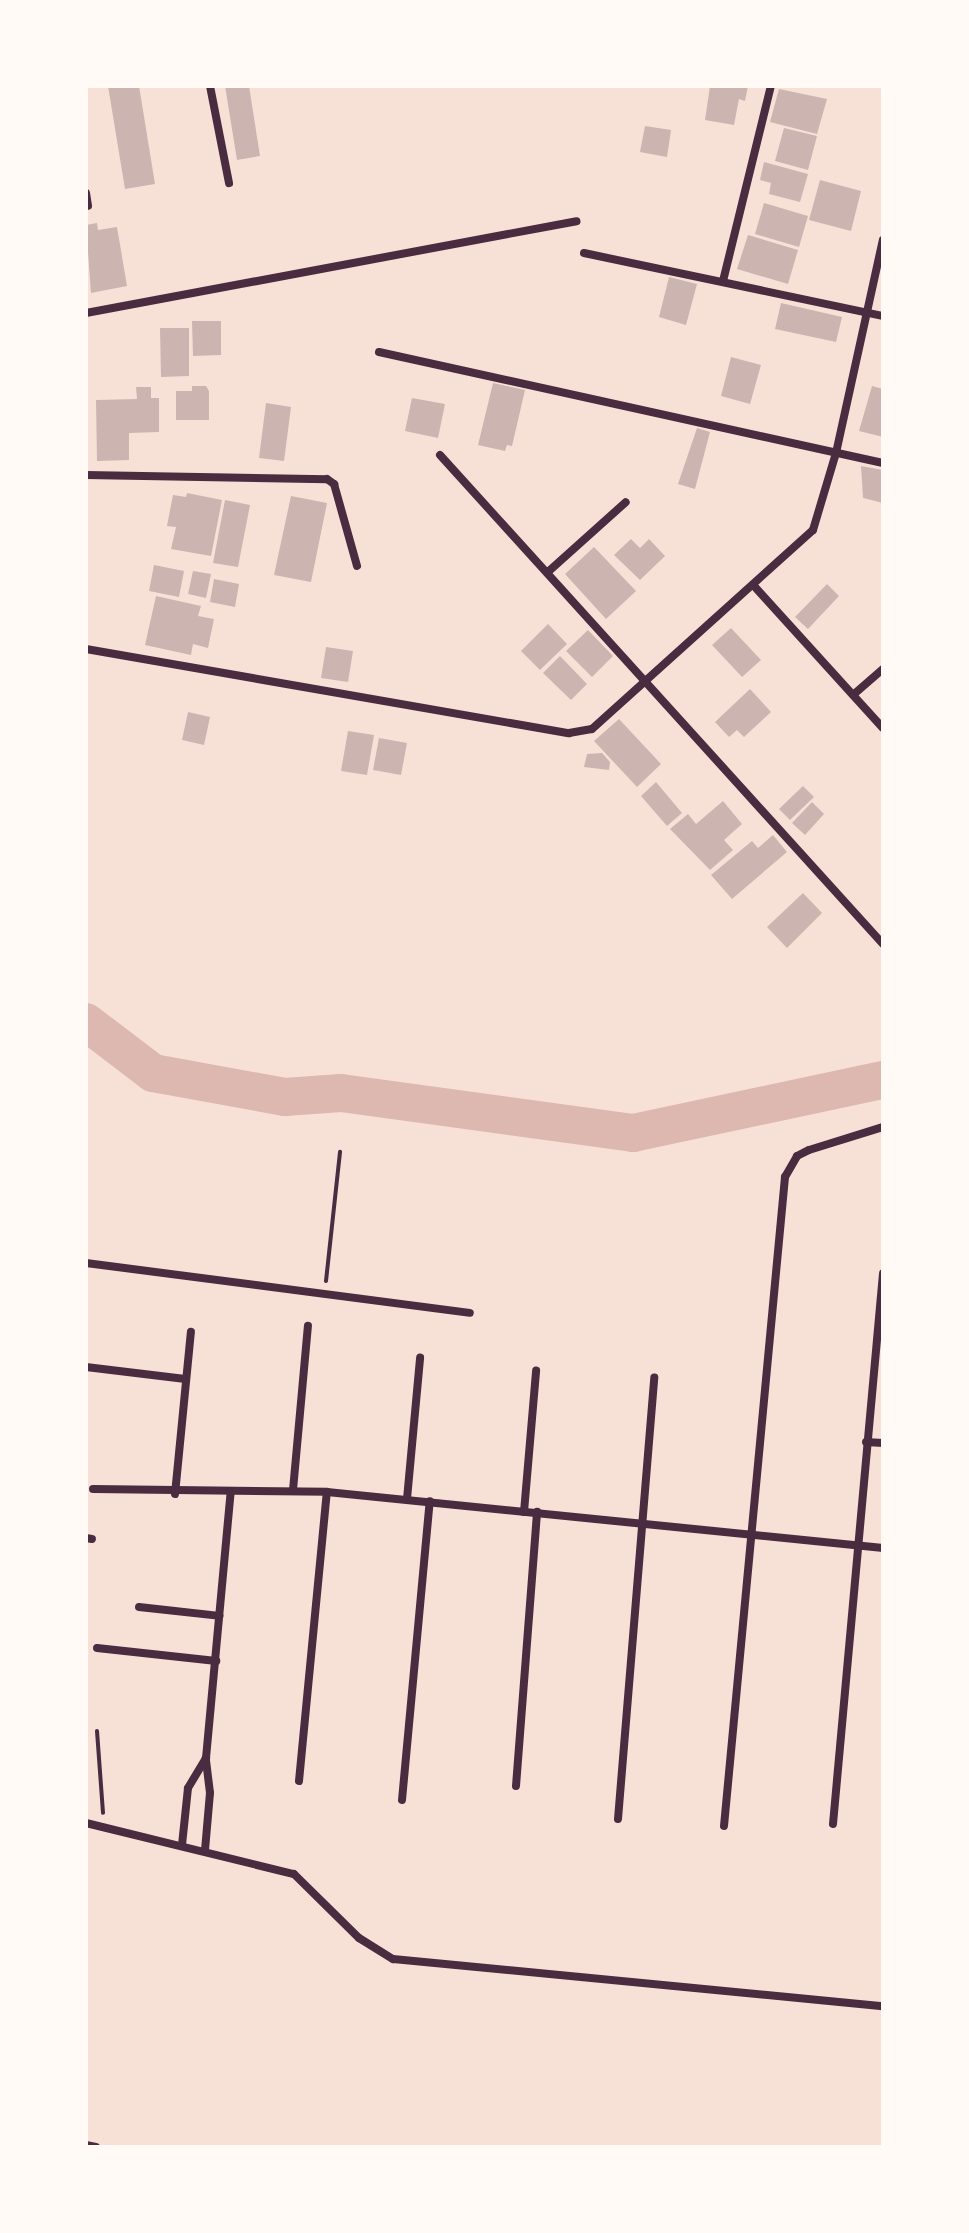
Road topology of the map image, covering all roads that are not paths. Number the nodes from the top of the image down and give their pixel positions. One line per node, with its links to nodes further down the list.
1 (210, 86): 3 (street)
2 (771, 86): 9 (street)
3 (229, 183)
4 (86, 193): 5 (street)
5 (88, 206)
6 (576, 221): 10 (street)
7 (883, 240): 11 (street)
8 (584, 253): 9 (street)
9 (723, 281): 11 (street)
10 (86, 313)
11 (867, 313): 12 (street); 14 (street)
12 (883, 316)
13 (379, 352): 14 (street)
14 (836, 453): 16 (street); 21 (street)
15 (440, 455): 20 (street)
16 (883, 463)
17 (86, 475): 19 (street)
18 (626, 502): 20 (street)
19 (357, 566)
20 (549, 571): 24 (street)
21 (755, 587): 24 (street); 25 (street)
22 (86, 649): 24 (street)
23 (883, 669): 25 (street)
24 (647, 682): 27 (street)
25 (853, 695): 26 (street)
26 (883, 728)
27 (883, 944)
28 (883, 1127): 52 (street)
29 (86, 1263): 31 (street)
30 (883, 1273): 34 (street)
31 (470, 1313)
32 (308, 1326): 43 (street)
33 (191, 1332): 39 (street)
34 (879, 1336): 40 (street)
35 (420, 1358): 47 (street)
36 (86, 1367): 39 (street)
37 (536, 1371): 49 (street)
38 (654, 1377): 51 (street)
39 (185, 1379): 46 (street)
40 (866, 1442): 41 (street); 53 (street)
41 (883, 1443)
42 (93, 1489): 46 (street)
43 (293, 1490): 44 (street); 45 (street)
44 (231, 1491): 46 (street); 56 (street)
45 (327, 1492): 47 (street); 60 (street)
46 (175, 1494)
47 (407, 1499): 48 (street)
48 (430, 1501): 49 (street); 62 (street)
49 (524, 1512): 50 (street)
50 (537, 1512): 51 (street); 61 (street)
51 (642, 1521): 52 (street); 63 (street)
52 (751, 1534): 53 (street); 66 (street)
53 (859, 1546): 54 (street); 65 (street)
54 (883, 1548)
55 (139, 1607): 56 (street)
56 (220, 1616): 58 (street)
57 (97, 1648): 58 (street)
58 (216, 1661): 59 (street)
59 (206, 1758): 67 (street); 68 (street)
60 (299, 1781)
61 (516, 1786)
62 (402, 1800)
63 (618, 1819)
64 (86, 1823): 67 (street)
65 (833, 1824)
66 (724, 1826)
67 (182, 1845): 68 (street)
68 (205, 1850): 69 (street)
69 (883, 2006)
70 (86, 2145): 71 (street)
71 (96, 2147)

